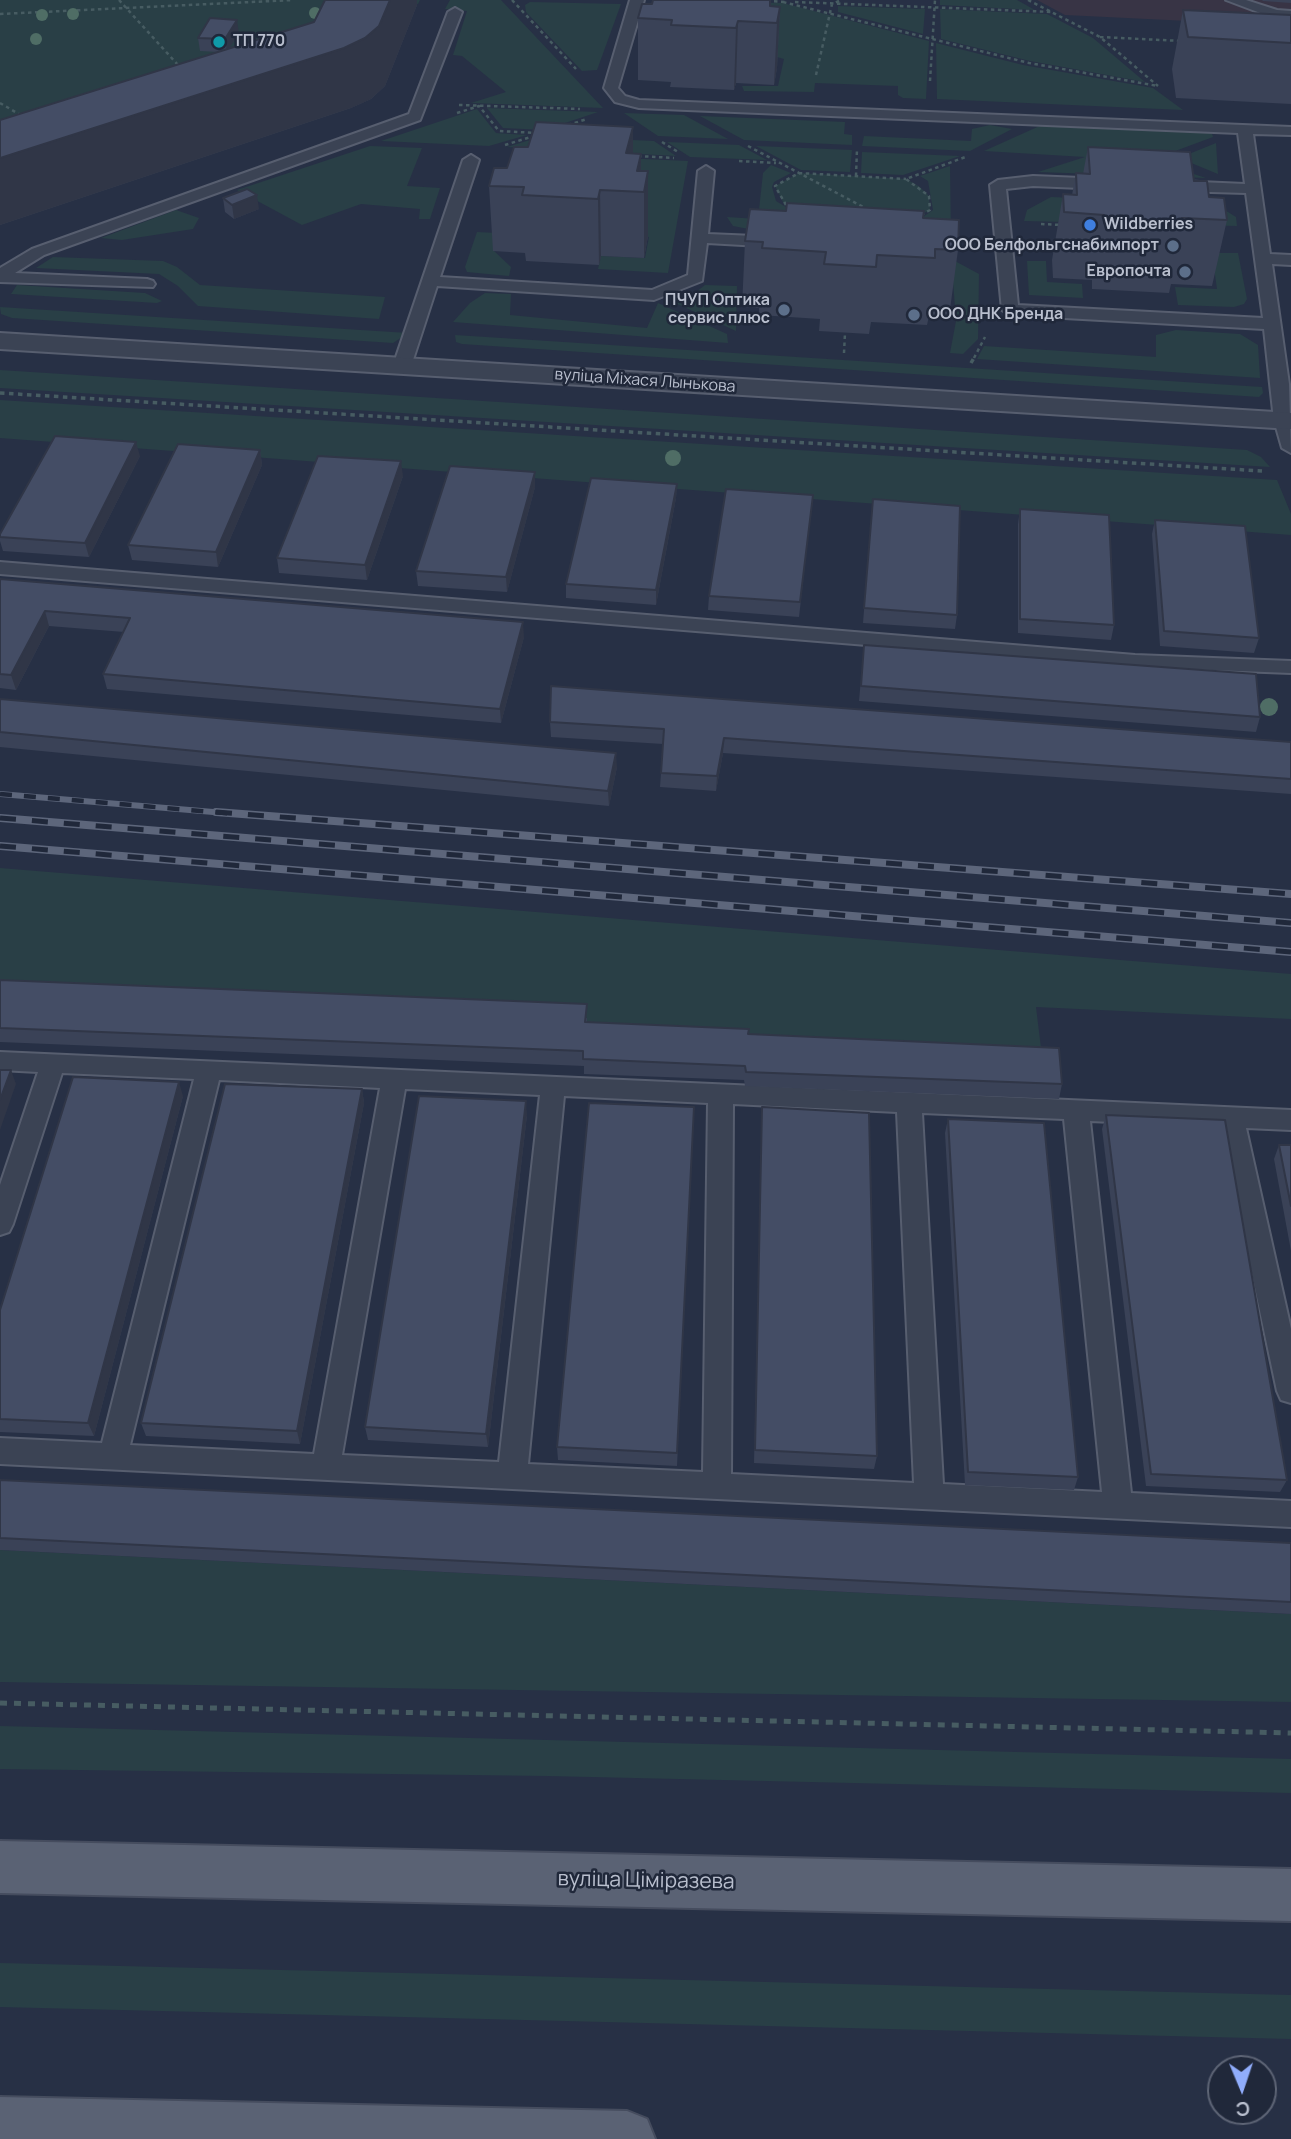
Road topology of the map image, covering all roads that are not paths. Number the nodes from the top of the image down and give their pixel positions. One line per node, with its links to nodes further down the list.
1 (637, 0): 5 (lane)
2 (1233, 0): 4 (lane)
3 (455, 12): 16 (lane)
4 (1291, 15)
5 (1245, 128): 6 (lane); 11 (lane)
6 (1291, 131)
7 (471, 160): 17 (lane)
8 (706, 172): 12 (lane)
9 (1115, 184): 19 (lane)
10 (1157, 186): 11 (lane)
11 (1254, 189): 14 (lane)
12 (699, 238): 13 (lane); 17 (lane)
13 (794, 243)
14 (1263, 259): 15 (lane); 19 (lane)
15 (1291, 260)
16 (0, 276): 18 (lane)
17 (430, 281): 21 (lane)
18 (147, 284)
19 (1272, 324): 22 (lane)
20 (0, 341): 21 (street, вуліца Міхася Лынькова)
21 (402, 366): 22 (street, вуліца Міхася Лынькова)
22 (1287, 420): 23 (lane)
23 (1291, 447)
24 (0, 568): 25 (lane)
25 (1291, 667)
26 (0, 1061): 27 (lane)
27 (53, 1063): 28 (lane); 36 (lane)
28 (209, 1070): 29 (lane); 39 (lane)
29 (394, 1079): 30 (lane); 40 (lane)
30 (552, 1086): 31 (lane); 41 (lane)
31 (722, 1094): 32 (lane); 42 (lane)
32 (909, 1104): 33 (lane); 43 (lane)
33 (1076, 1110): 34 (lane); 44 (lane)
34 (1231, 1117): 35 (lane); 37 (lane)
35 (1291, 1120)
36 (0, 1224)
37 (1291, 1391)
38 (0, 1451): 39 (lane)
39 (113, 1456): 40 (lane)
40 (326, 1467): 41 (lane)
41 (512, 1476): 42 (lane)
42 (717, 1486): 43 (lane)
43 (929, 1496): 44 (lane)
44 (1118, 1506): 45 (lane)
45 (1291, 1514)
46 (0, 1867): 47 (main road, вуліца Ціміразева)
47 (1291, 1895)
48 (0, 2125): 49 (main road)
49 (627, 2139)

